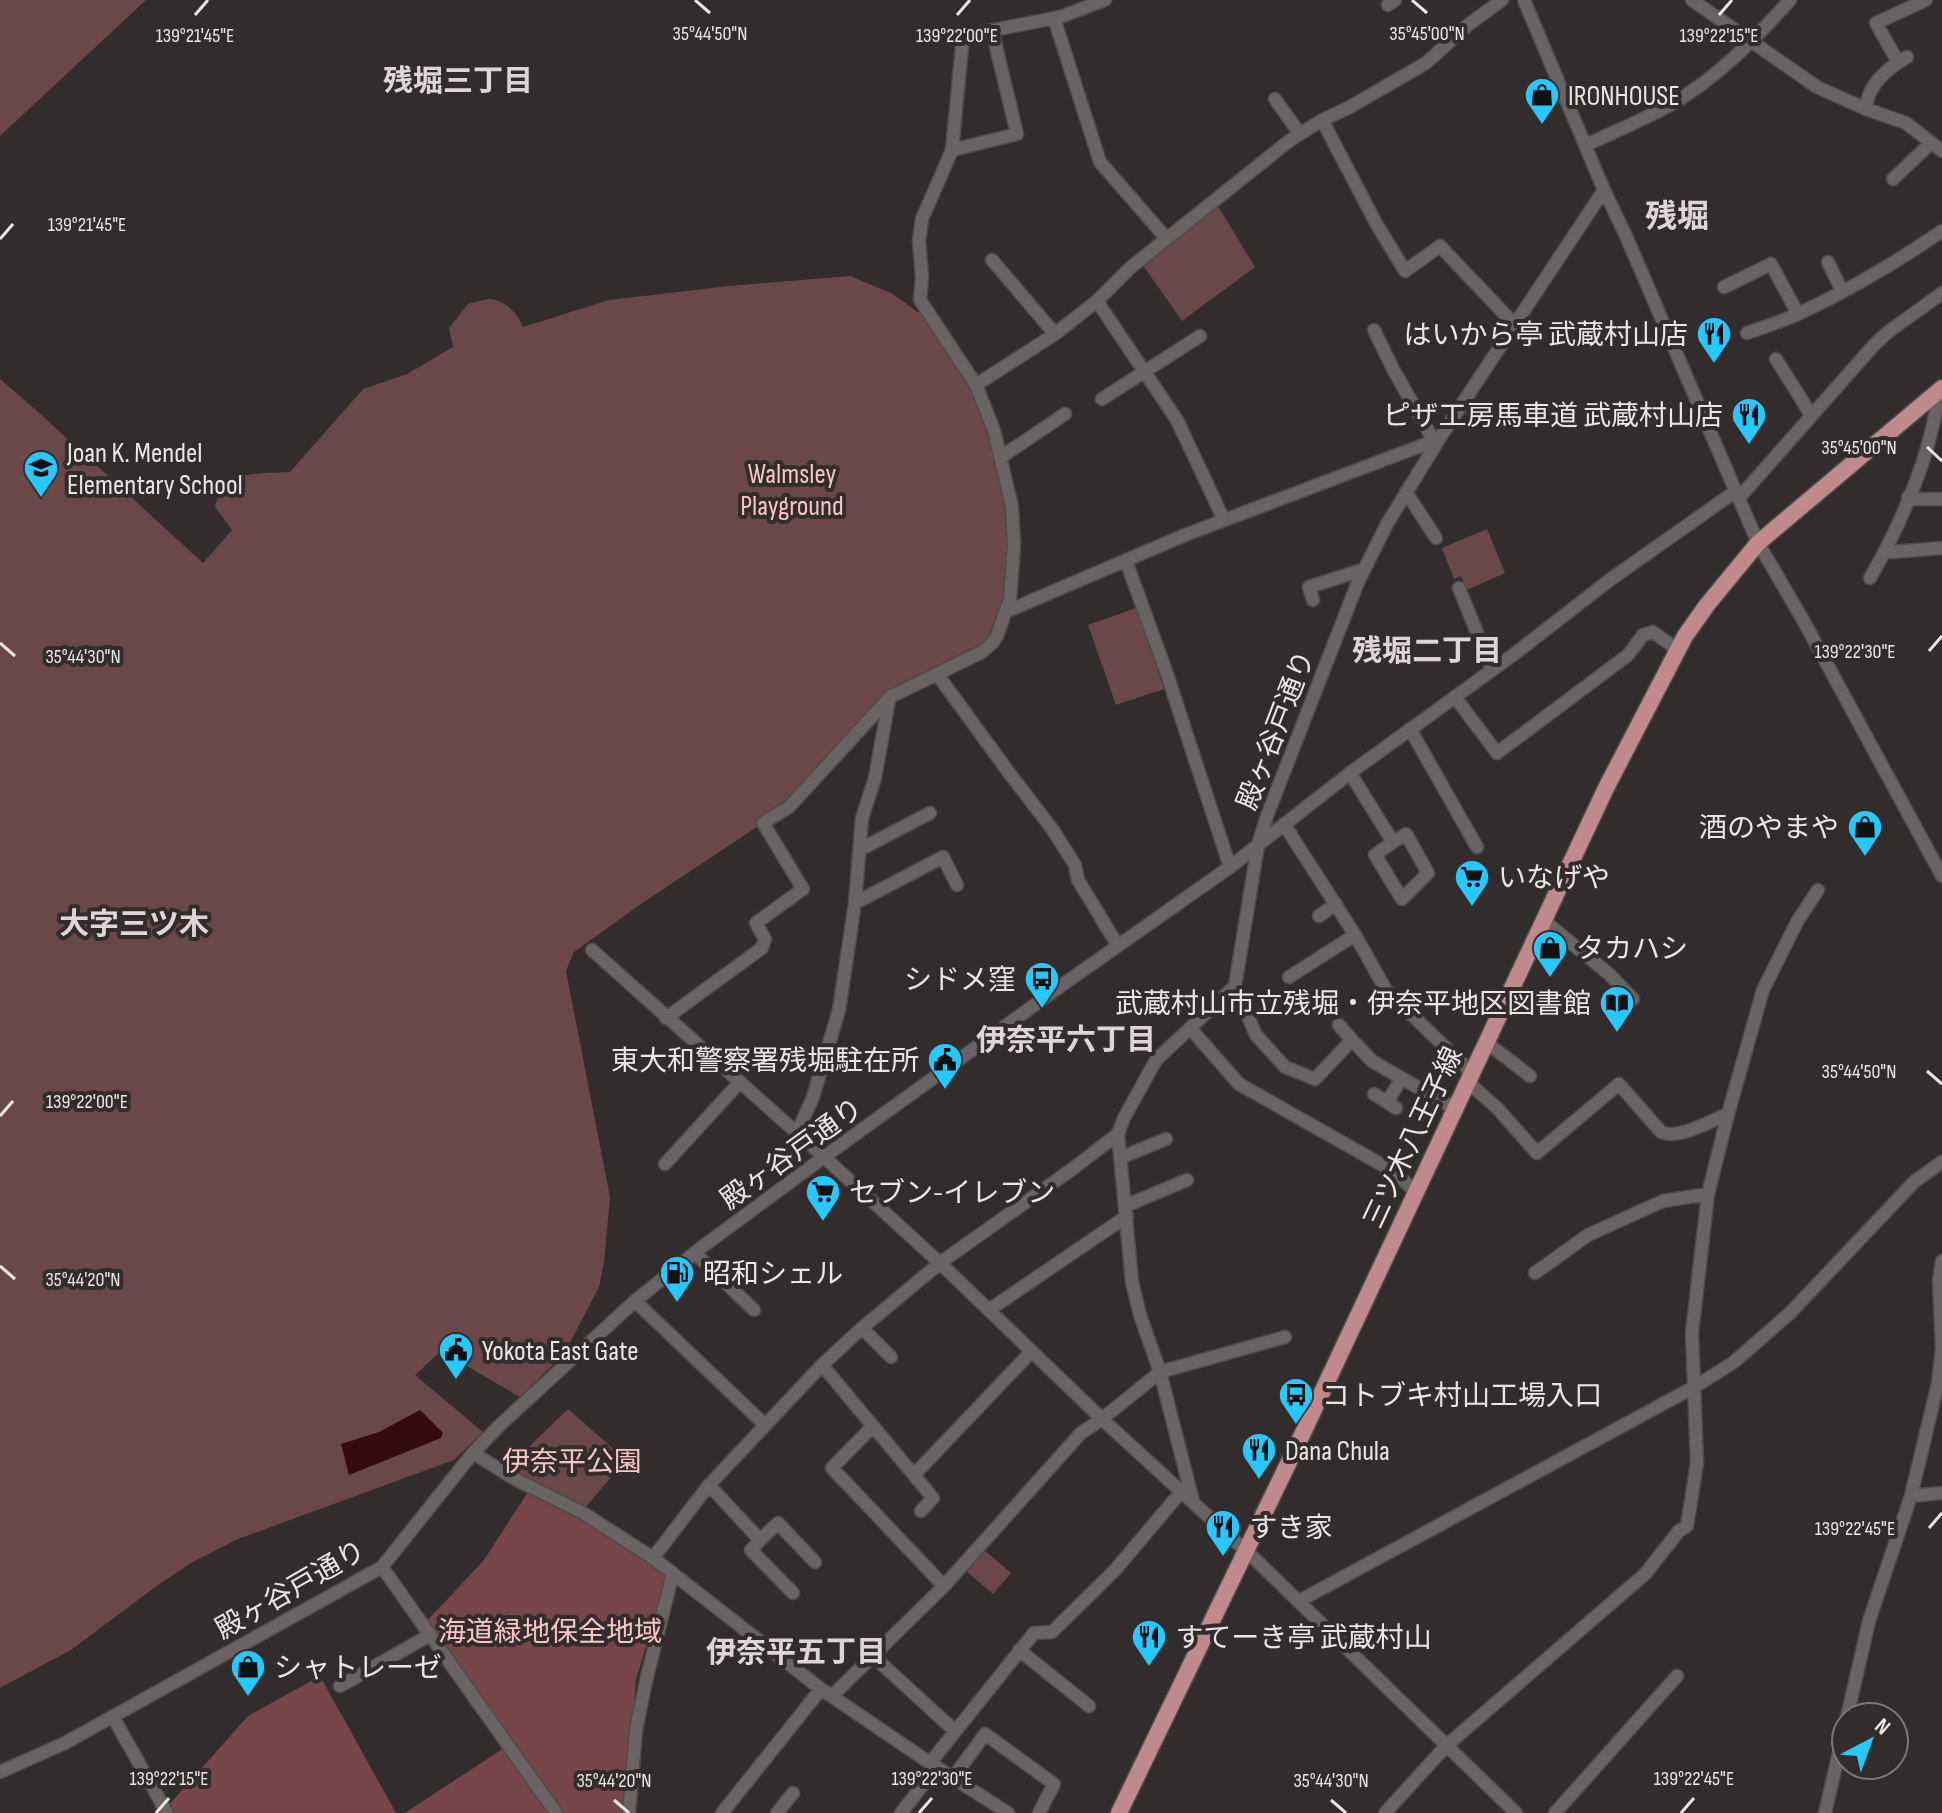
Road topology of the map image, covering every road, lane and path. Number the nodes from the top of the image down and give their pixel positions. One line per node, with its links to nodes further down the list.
1 (1105, 0): 7 (street)
2 (1502, 0): 12 (street)
3 (1524, 0): 14 (street)
4 (1692, 0): 9 (street)
5 (1790, 0): 9 (street)
6 (1926, 0): 11 (street)
7 (1054, 18): 8 (street); 20 (street)
8 (992, 30): 16 (street); 16 (street)
9 (1751, 42): 11 (street); 14 (street)
10 (1275, 99): 13 (street)
11 (1866, 109): 15 (street)
12 (1322, 120): 13 (street); 28 (street)
13 (1300, 134): 20 (street)
14 (1586, 145): 18 (street)
15 (1936, 147): 17 (street)
16 (952, 150): 35 (street)
17 (1893, 179)
18 (1604, 190): 28 (street, 殿ヶ谷戸通り); 43 (street)
19 (1942, 231): 24 (street)
20 (1166, 238): 26 (street)
21 (992, 260): 31 (street)
22 (1828, 262): 24 (street)
23 (1724, 287): 27 (street)
24 (1842, 291): 27 (street)
25 (1942, 293): 39 (street)
26 (1097, 301): 31 (street); 34 (street)
27 (1798, 314): 30 (street)
28 (1515, 325): 40 (street, 殿ヶ谷戸通り)
29 (1374, 330): 40 (street)
30 (1747, 333)
31 (1055, 334): 35 (street)
32 (1200, 336): 34 (street)
33 (1776, 359): 39 (street)
34 (1144, 372): 37 (street); 46 (street)
35 (976, 385): 41 (street)
36 (1937, 393): 44 (street); 48 (main road, 三ツ木八王子線)
37 (1102, 399)
38 (1065, 414): 41 (street)
39 (1811, 415): 43 (street)
40 (1437, 440): 42 (street, 殿ヶ谷戸通り); 46 (street)
41 (1001, 457): 56 (street)
42 (1406, 492): 47 (street); 52 (street, 殿ヶ谷戸通り)
43 (1737, 494): 48 (street); 58 (street)
44 (1908, 497): 45 (street); 50 (street)
45 (1942, 499)
46 (1224, 520): 51 (street)
47 (1436, 538)
48 (1758, 543): 57 (main road, 三ツ木八王子線); 71 (street)
49 (1942, 548): 50 (street)
50 (1886, 550): 53 (street)
51 (1126, 561): 56 (street); 70 (street)
52 (1365, 569): 55 (street); 67 (street, 殿ヶ谷戸通り)
53 (1870, 578)
54 (1459, 588): 58 (street)
55 (1313, 600)
56 (1005, 612): 59 (street)
57 (1678, 650): 61 (street); 77 (main road, 三ツ木八王子線)
58 (1492, 670): 61 (street)
59 (937, 674): 60 (street); 79 (street)
60 (890, 697): 69 (street); 84 (street)
61 (1455, 697): 62 (street)
62 (1410, 729): 63 (street); 68 (street)
63 (1350, 773): 65 (street); 66 (street)
64 (930, 813): 69 (street)
65 (1284, 824): 67 (street); 75 (street)
66 (1393, 842): 66 (street)
67 (1258, 845): 70 (street, 殿ヶ谷戸通り); 82 (street)
68 (1477, 847)
69 (861, 849): 74 (street)
70 (1230, 867): 79 (street, 殿ヶ谷戸通り)
71 (1942, 876)
72 (957, 885): 74 (street)
73 (1818, 890): 95 (street)
74 (855, 903): 96 (street)
75 (1336, 904): 76 (street); 78 (street)
76 (1319, 916)
77 (1543, 920): 83 (street); 88 (main road, 三ツ木八王子線)
78 (1355, 935): 81 (street); 91 (street)
79 (1118, 946): 99 (street, 殿ヶ谷戸通り)
80 (592, 950): 84 (street)
81 (1289, 977)
82 (1235, 986): 86 (street); 87 (street)
83 (1633, 999)
84 (666, 1018): 92 (street)
85 (1339, 1025): 87 (street)
86 (1190, 1028): 97 (street); 104 (street)
87 (1352, 1040): 90 (street)
88 (1486, 1042): 89 (street); 91 (main road, 三ツ木八王子線)
89 (1530, 1076)
90 (1402, 1078): 93 (street); 94 (street)
91 (1470, 1078): 94 (main road, 三ツ木八王子線); 95 (street)
92 (739, 1083): 96 (street); 102 (street)
93 (1374, 1094)
94 (1455, 1109): 104 (main road, 三ツ木八王子線)
95 (1728, 1114): 105 (street)
96 (797, 1133): 99 (street)
97 (1118, 1134): 100 (street); 109 (street)
98 (1166, 1139): 100 (street)
99 (824, 1157): 107 (street, 殿ヶ谷戸通り); 109 (street)
100 (1120, 1158): 106 (street)
101 (1942, 1162): 120 (street)
102 (665, 1164)
103 (1187, 1180): 106 (street)
104 (1416, 1192): 133 (main road, 三ツ木八王子線)
105 (1708, 1194): 110 (street); 120 (street)
106 (1126, 1211): 113 (street); 119 (street)
107 (695, 1253): 111 (street, 殿ヶ谷戸通り); 112 (street)
108 (1942, 1261): 129 (street)
109 (940, 1263): 113 (street); 114 (street)
110 (1535, 1273)
111 (635, 1301): 122 (street); 124 (street, 殿ヶ谷戸通り)
112 (754, 1310)
113 (989, 1310): 116 (street)
114 (862, 1328): 117 (street); 118 (street)
115 (1285, 1337): 119 (street)
116 (1031, 1352): 121 (street); 125 (street)
117 (891, 1357)
118 (822, 1365): 122 (street); 123 (street)
119 (1160, 1372): 121 (street); 130 (street)
120 (1696, 1386): 140 (street); 151 (street)
121 (1102, 1419): 127 (street); 138 (street)
122 (765, 1425): 126 (street)
123 (873, 1426): 125 (street); 138 (street)
124 (473, 1453): 134 (street); 136 (street, 殿ヶ谷戸通り)
125 (914, 1475): 131 (street)
126 (709, 1485): 132 (street); 134 (street)
127 (1181, 1492): 130 (street); 142 (street)
128 (1942, 1493): 129 (street)
129 (1911, 1496): 147 (street)
130 (1194, 1504): 133 (street)
131 (921, 1511)
132 (760, 1540): 135 (street); 139 (street)
133 (1245, 1550): 140 (street); 165 (main road, 三ツ木八王子線)
134 (653, 1558): 137 (street)
135 (815, 1562)
136 (382, 1567): 141 (street); 149 (street, 殿ヶ谷戸通り)
137 (673, 1573): 146 (street); 159 (street)
138 (944, 1586): 143 (street)
139 (793, 1593)
140 (1299, 1601): 151 (street)
141 (430, 1635): 145 (street); 158 (street)
142 (1019, 1650): 148 (street); 150 (street)
143 (873, 1656): 146 (street); 150 (street)
144 (1677, 1676): 168 (street)
145 (340, 1686)
146 (826, 1692): 152 (street); 160 (street)
147 (1851, 1701)
148 (1089, 1706)
149 (113, 1717): 153 (street, 殿ヶ谷戸通り); 157 (street)
150 (955, 1731): 152 (street)
151 (1446, 1746): 166 (street); 167 (street)
152 (933, 1765): 154 (street); 162 (street)
153 (0, 1772)
154 (953, 1778): 163 (street); 164 (street)
155 (1833, 1781): 169 (street)
156 (793, 1793): 161 (street)
157 (167, 1813)
158 (556, 1813)
159 (629, 1813)
160 (722, 1813)
161 (777, 1813)
162 (901, 1813)
163 (1008, 1813)
164 (1039, 1813)
165 (1119, 1813)
166 (1385, 1813)
167 (1516, 1813)
168 (1555, 1813)
169 (1825, 1813)

